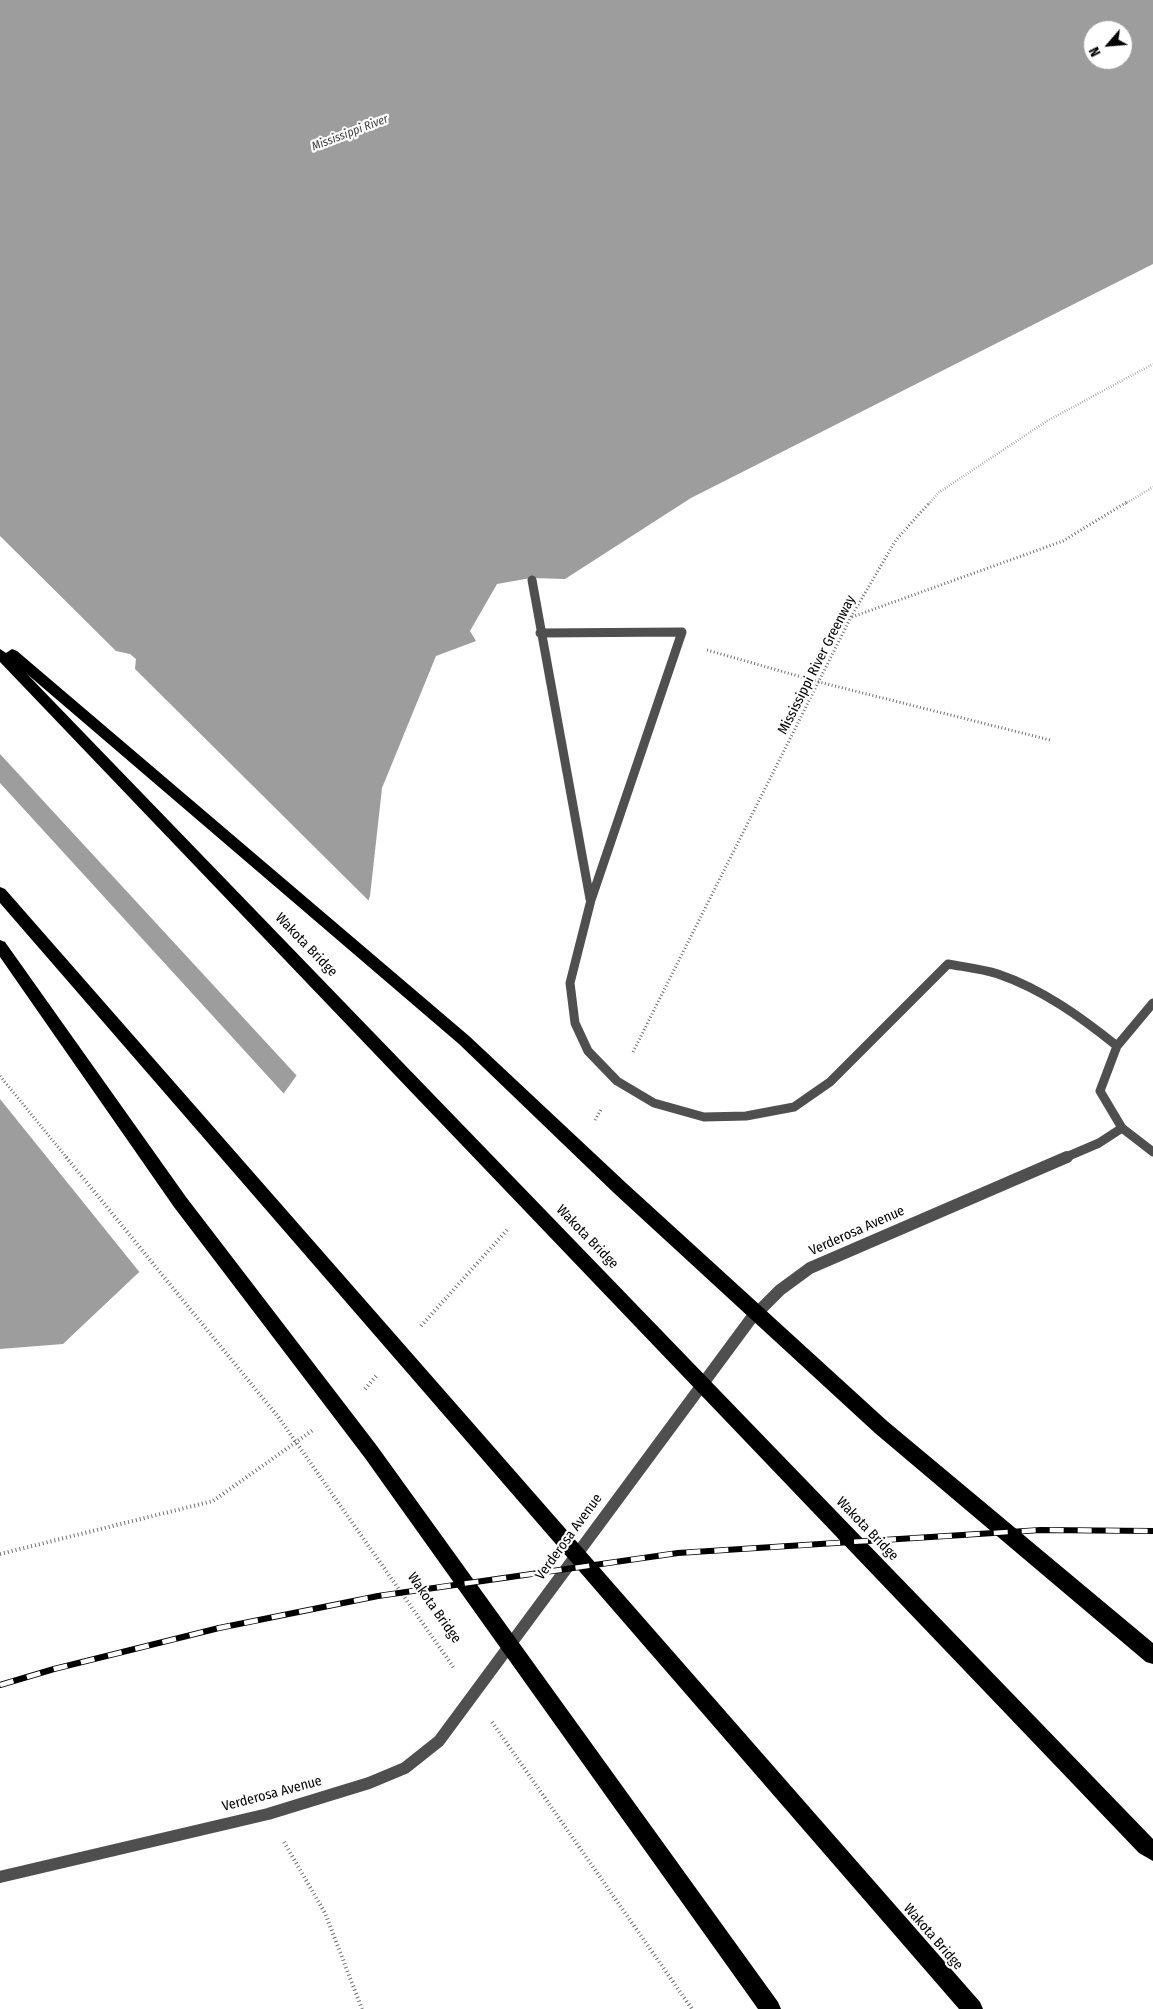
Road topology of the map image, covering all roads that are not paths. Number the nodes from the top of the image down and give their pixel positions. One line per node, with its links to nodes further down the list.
1 (532, 580): 2 (street)
2 (540, 633): 6 (street); 6 (street)
3 (0, 644): 12 (highway)
4 (0, 654): 13 (highway, Wakota Bridge)
5 (0, 893): 16 (highway, Wakota Bridge)
6 (591, 900): 9 (street)
7 (0, 946): 15 (highway)
8 (1153, 1003): 9 (street)
9 (1117, 1046): 10 (street)
10 (1122, 1128): 11 (street); 14 (street, Verderosa Avenue)
11 (1153, 1152)
12 (1153, 1655)
13 (1150, 1848)
14 (0, 1878)
15 (771, 2009)
16 (973, 2009)

